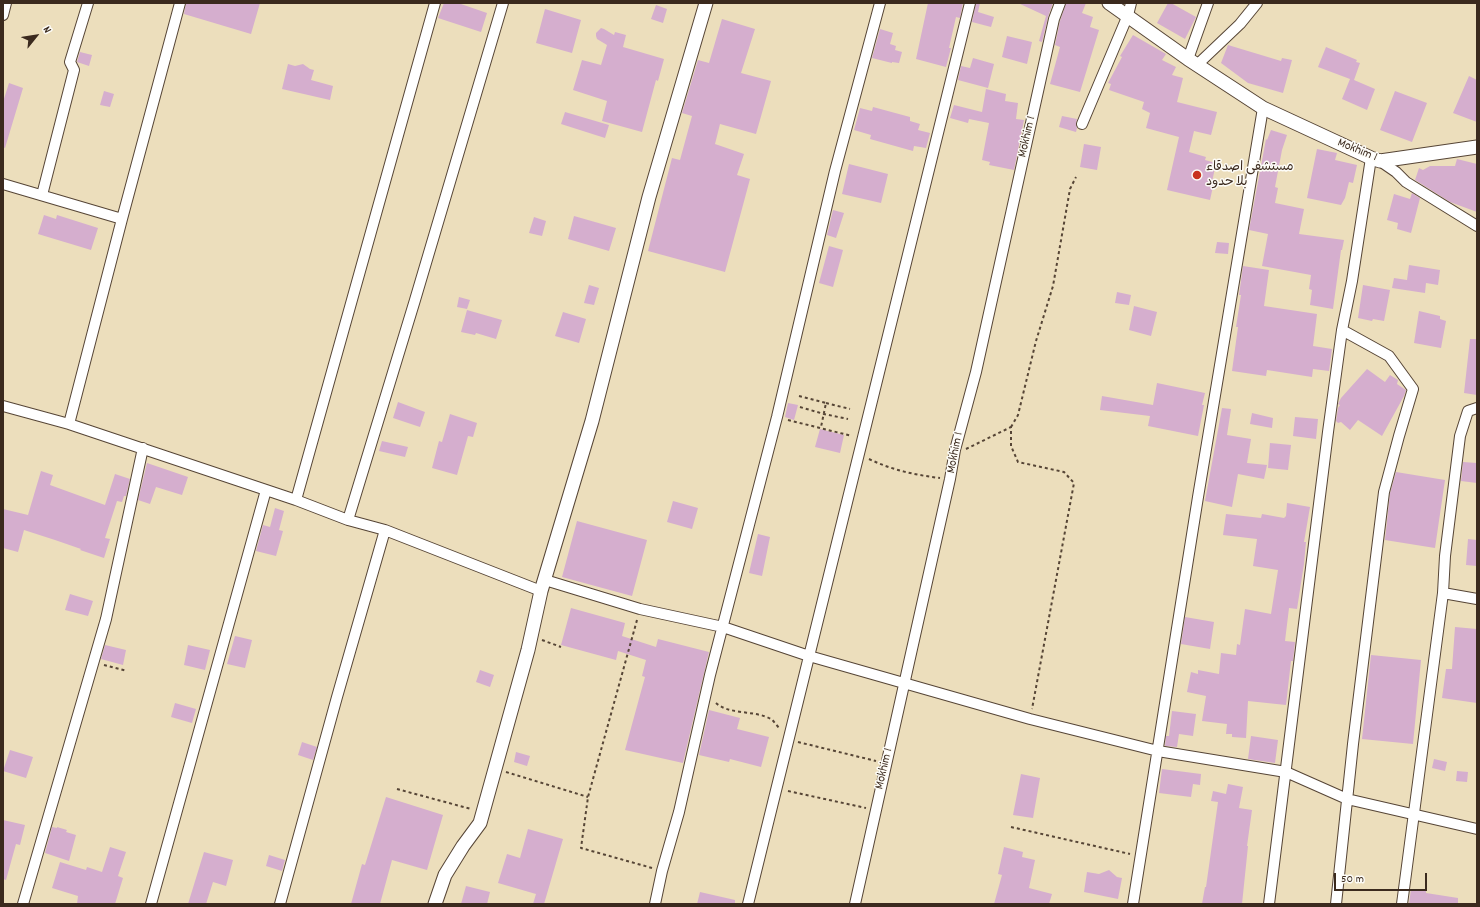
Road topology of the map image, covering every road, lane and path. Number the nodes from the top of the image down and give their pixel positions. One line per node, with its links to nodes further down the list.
1 (6, 3): 14 (street)
2 (88, 3): 22 (street)
3 (180, 3): 23 (street)
4 (435, 3): 44 (street)
5 (503, 3): 45 (street)
6 (706, 3): 47 (street)
7 (880, 3): 33 (street)
8 (970, 3): 38 (street)
9 (1060, 3): 40 (street, Mokhim 1)
10 (1109, 3): 13 (street, Mokhim 1)
11 (1208, 3): 15 (street)
12 (1257, 3): 15 (street)
13 (1130, 9): 15 (street, Mokhim 1); 17 (street)
14 (3, 15)
15 (1193, 62): 16 (street, Mokhim 1)
16 (1263, 108): 19 (street, Mokhim 1); 61 (street)
17 (1082, 124)
18 (1477, 147): 19 (street, Mokhim 1)
19 (1375, 160): 24 (street); 25 (street)
20 (1076, 177): 37 (path)
21 (3, 184): 22 (street)
22 (42, 195): 23 (street)
23 (122, 220): 35 (street)
24 (1477, 226)
25 (1342, 330): 64 (street); 68 (street)
26 (799, 396): 27 (path)
27 (826, 403): 31 (path); 32 (path)
28 (3, 406): 35 (street)
29 (800, 407): 32 (path)
30 (1477, 408): 48 (street)
31 (850, 409)
32 (824, 414): 34 (path); 36 (path)
33 (777, 417): 36 (path); 51 (street)
34 (848, 419)
35 (69, 424): 39 (street)
36 (821, 427): 38 (path)
37 (1011, 427): 40 (path); 59 (path)
38 (863, 439): 41 (street)
39 (143, 448): 43 (street); 55 (street)
40 (955, 450): 42 (street, Mokhim 1)
41 (859, 454): 42 (path); 54 (street)
42 (950, 479): 57 (street, Mokhim 1)
43 (266, 490): 44 (street); 77 (street)
44 (296, 500): 45 (street)
45 (348, 520): 46 (street)
46 (385, 530): 47 (street); 78 (street)
47 (543, 586): 50 (street); 52 (street)
48 (1443, 593): 49 (street); 71 (street)
49 (1477, 599)
50 (640, 609): 51 (street); 67 (path)
51 (723, 627): 54 (street); 58 (street)
52 (531, 636): 53 (path); 63 (street)
53 (561, 647)
54 (809, 656): 57 (street); 60 (street)
55 (93, 662): 56 (path); 76 (street)
56 (127, 671)
57 (904, 683): 59 (street); 62 (street, Mokhim 1)
58 (706, 694): 60 (path); 75 (street)
59 (1030, 718): 61 (street)
60 (789, 740): 62 (path); 65 (street)
61 (1158, 751): 64 (street); 74 (street)
62 (886, 764): 69 (street, Mokhim 1)
63 (495, 768): 67 (path); 70 (street)
64 (1286, 772): 68 (street); 84 (street)
65 (777, 788): 69 (path); 81 (street)
66 (397, 789): 70 (path)
67 (588, 797): 75 (path)
68 (1347, 799): 71 (street); 85 (street)
69 (876, 810): 82 (street, Mokhim 1)
70 (483, 812): 79 (street)
71 (1414, 814): 73 (street); 86 (street)
72 (1011, 827): 74 (path)
73 (1477, 829)
74 (1141, 856): 83 (street)
75 (662, 871): 80 (street)
76 (23, 904)
77 (151, 904)
78 (280, 904)
79 (435, 904)
80 (655, 904)
81 (748, 904)
82 (855, 904)
83 (1133, 904)
84 (1269, 904)
85 (1336, 904)
86 (1402, 904)

